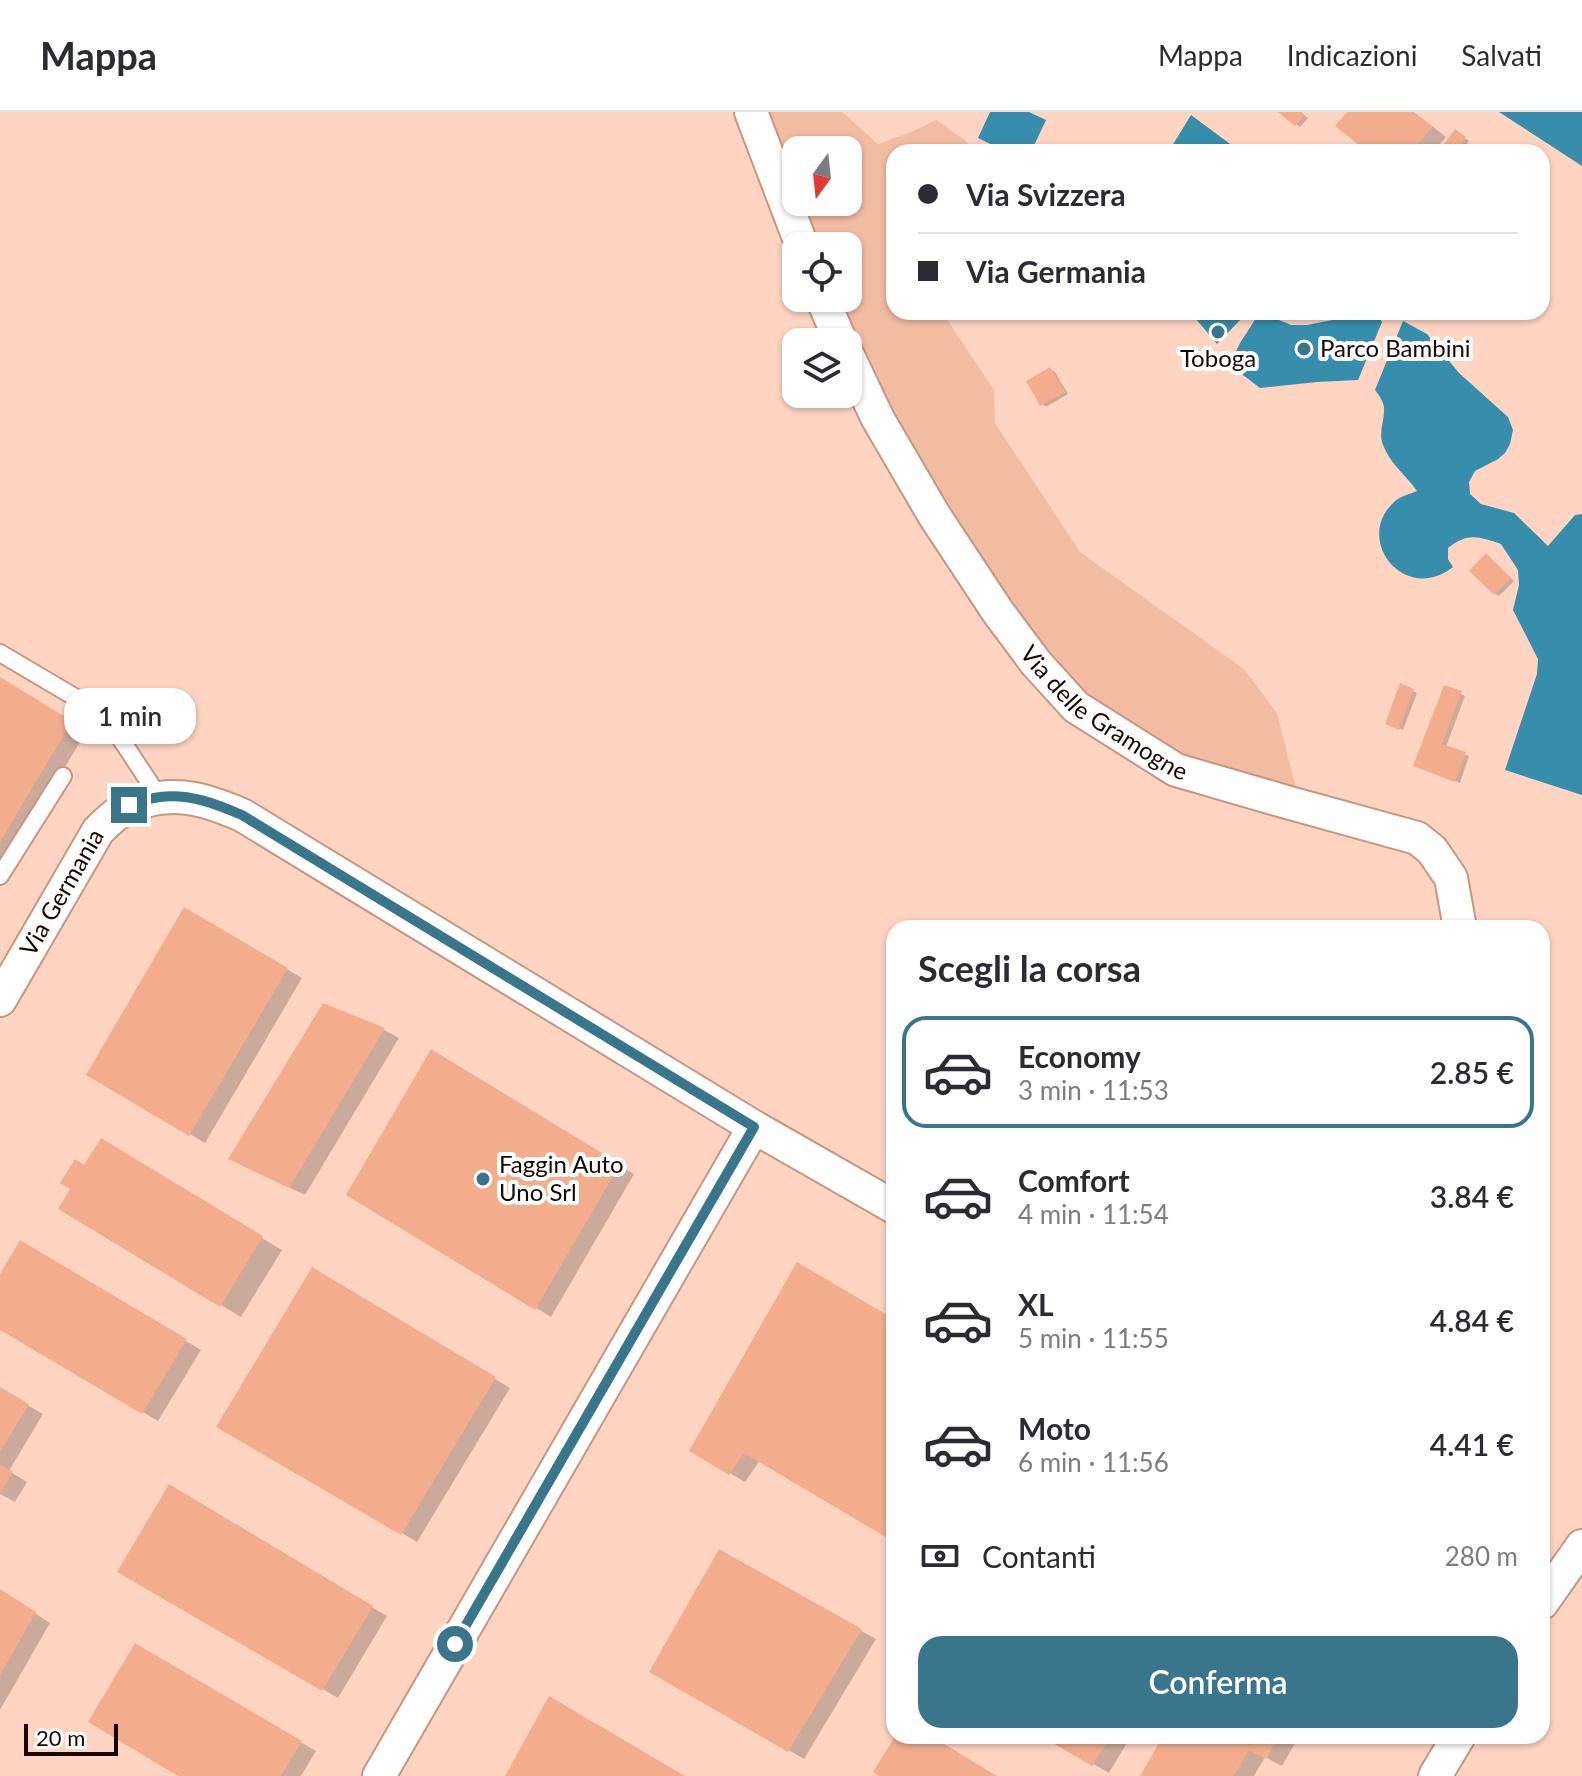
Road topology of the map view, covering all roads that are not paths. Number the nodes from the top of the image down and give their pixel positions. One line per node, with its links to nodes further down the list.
1 (751, 112): 2 (street)
2 (797, 232)
3 (862, 385): 8 (street, Via delle Gramogne)
4 (0, 653): 6 (lane)
5 (63, 776): 7 (lane)
6 (159, 797): 9 (street, Via Germania); 10 (street, Via Germania)
7 (0, 876)
8 (1459, 920)
9 (0, 1000)
10 (754, 1127): 11 (street, Via Germania); 15 (street)
11 (886, 1202)
12 (1582, 1546): 13 (street)
13 (1550, 1586)
14 (1454, 1744): 16 (street)
15 (379, 1776)
16 (1435, 1776)

